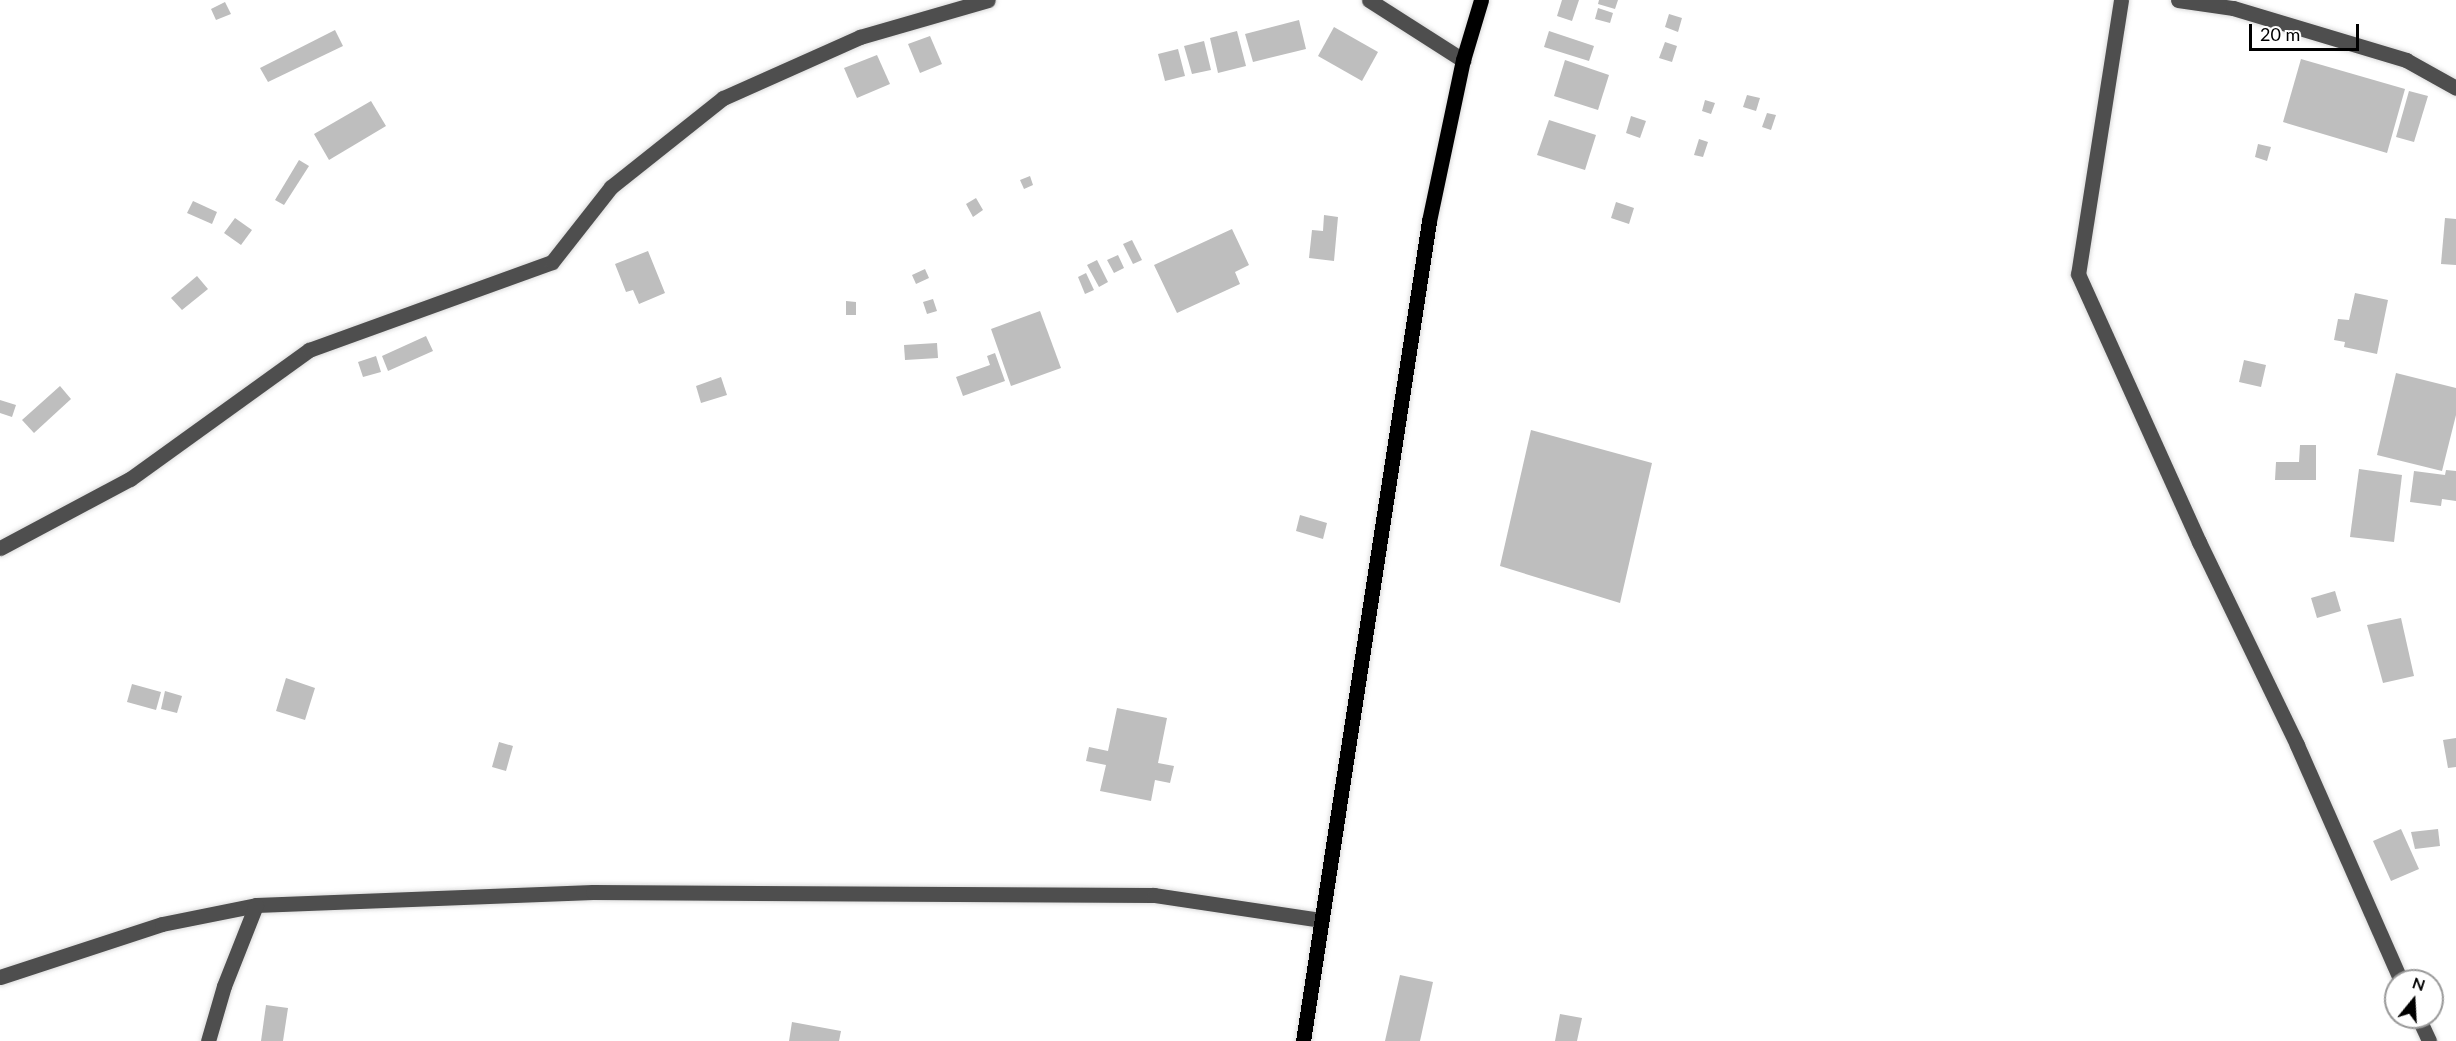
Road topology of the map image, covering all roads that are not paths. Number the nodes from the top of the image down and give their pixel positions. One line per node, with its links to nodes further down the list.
1 (988, 0): 9 (street)
2 (1369, 0): 7 (street)
3 (1481, 0): 7 (main road)
4 (2121, 0): 12 (street)
5 (2178, 0): 6 (street)
6 (2237, 4): 8 (street)
7 (1463, 60): 11 (main road)
8 (2456, 88)
9 (0, 548)
10 (256, 905): 11 (street); 13 (street); 14 (street)
11 (1321, 920): 15 (main road)
12 (2396, 969)
13 (0, 977)
14 (208, 1041)
15 (1303, 1041)

